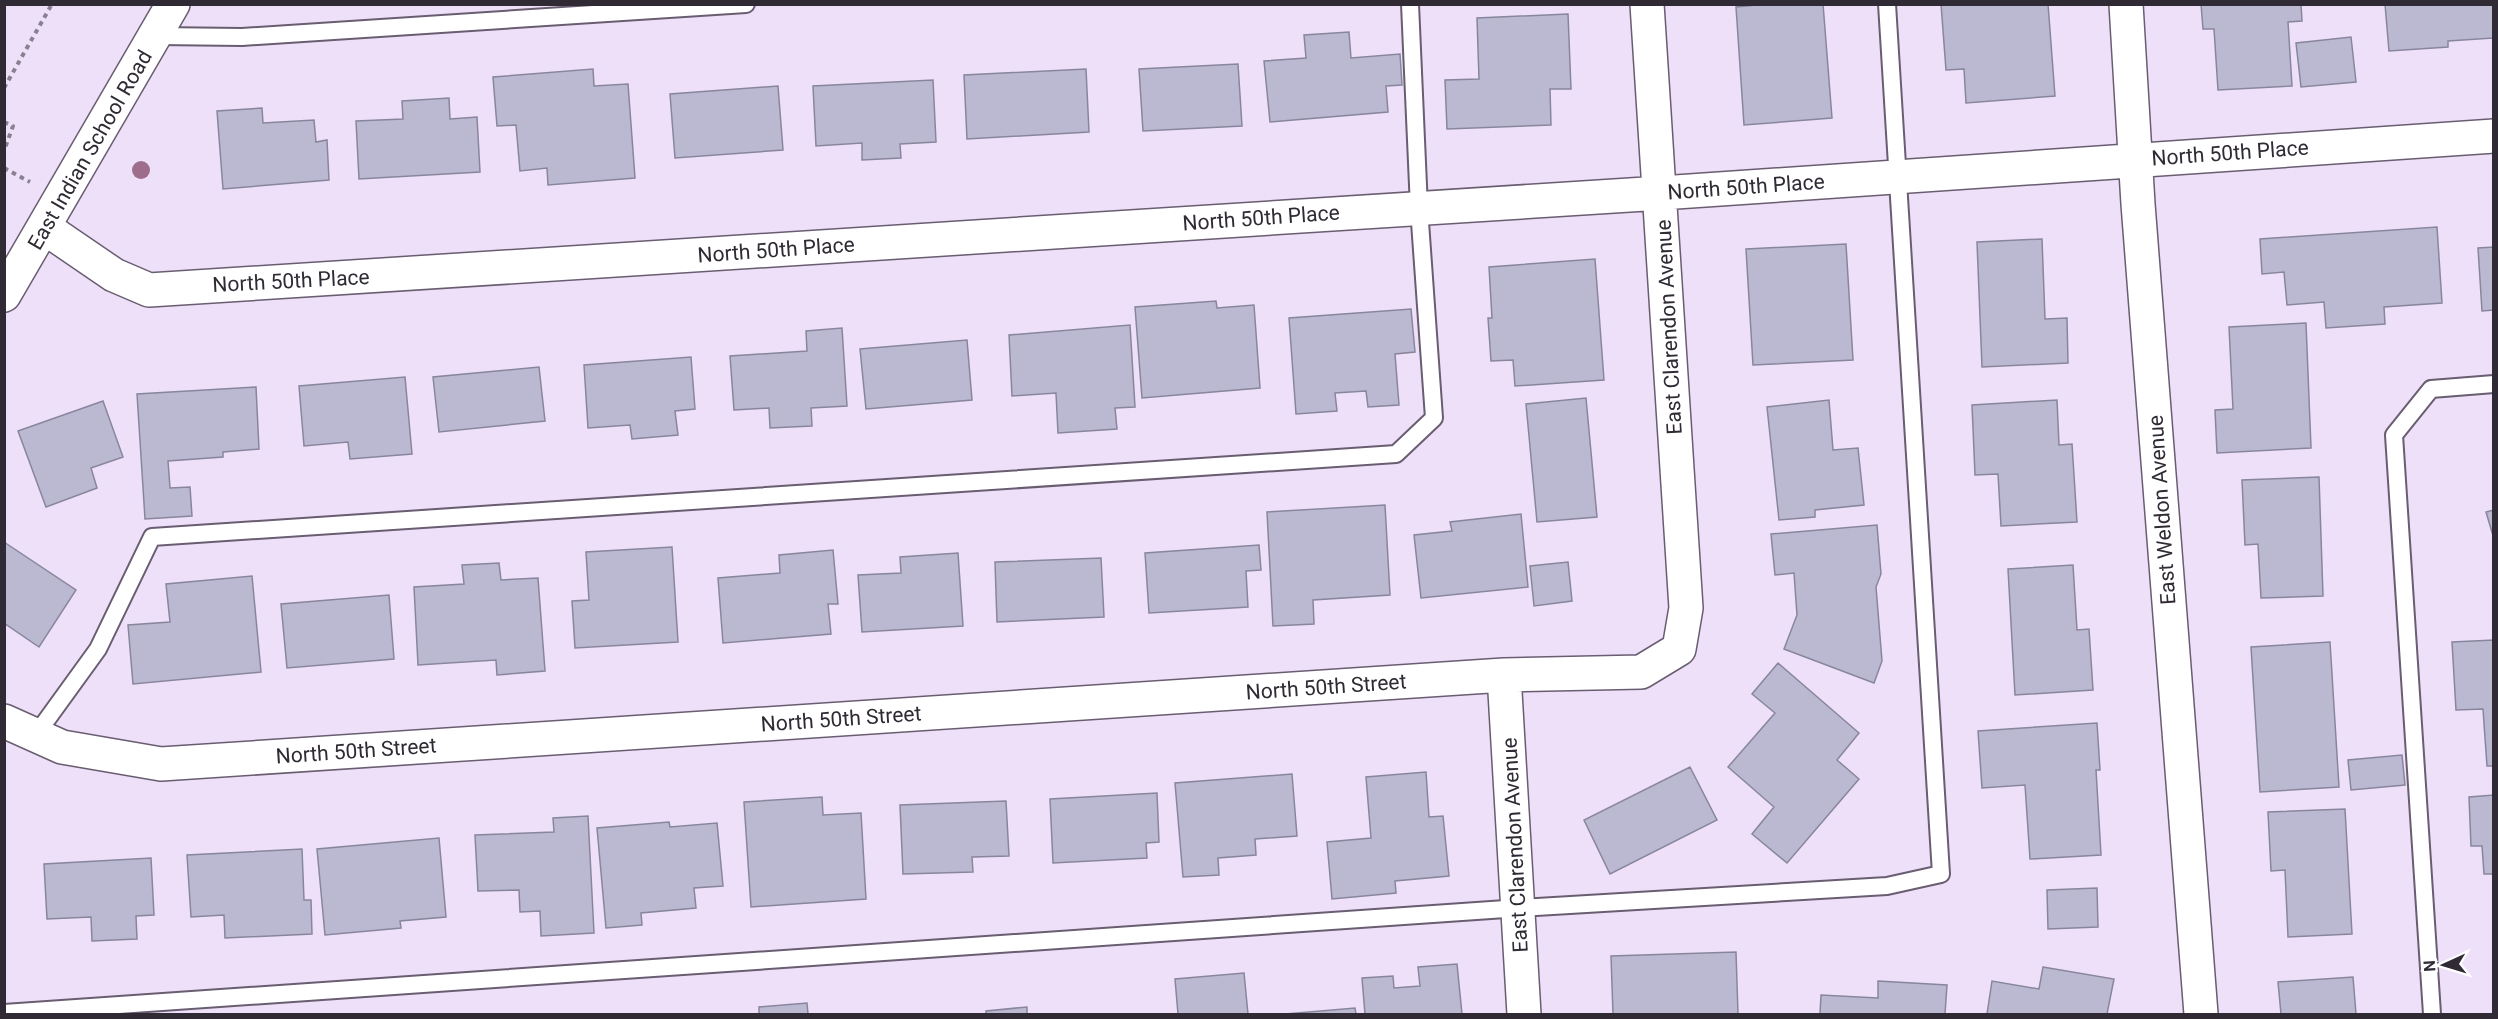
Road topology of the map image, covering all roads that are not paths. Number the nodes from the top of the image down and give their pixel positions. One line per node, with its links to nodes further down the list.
1 (173, 4): 7 (street, East Indian School Road)
2 (746, 4): 7 (lane)
3 (1410, 4): 12 (lane)
4 (1647, 4): 11 (street, East Clarendon Avenue)
5 (1887, 4): 10 (lane)
6 (2126, 4): 9 (street, East Weldon Avenue)
7 (157, 36): 13 (street, East Indian School Road)
8 (2493, 136): 9 (street, North 50th Place)
9 (2135, 159): 10 (street, North 50th Place); 23 (street, East Weldon Avenue)
10 (1900, 175): 11 (street, North 50th Place); 20 (lane)
11 (1661, 193): 12 (street, North 50th Place); 16 (street, East Clarendon Avenue)
12 (1419, 208): 13 (street, North 50th Place); 19 (lane)
13 (45, 228): 14 (street, East Indian School Road)
14 (4, 295)
15 (2493, 384): 24 (lane)
16 (1679, 649): 17 (street, North 50th Street)
17 (1504, 675): 19 (street, North 50th Street); 20 (street, East Clarendon Avenue)
18 (4, 721): 19 (street, North 50th Street)
19 (35, 736)
20 (1520, 908): 21 (lane); 22 (street, East Clarendon Avenue)
21 (4, 1013)
22 (1524, 1014)
23 (2201, 1014)
24 (2432, 1014)

